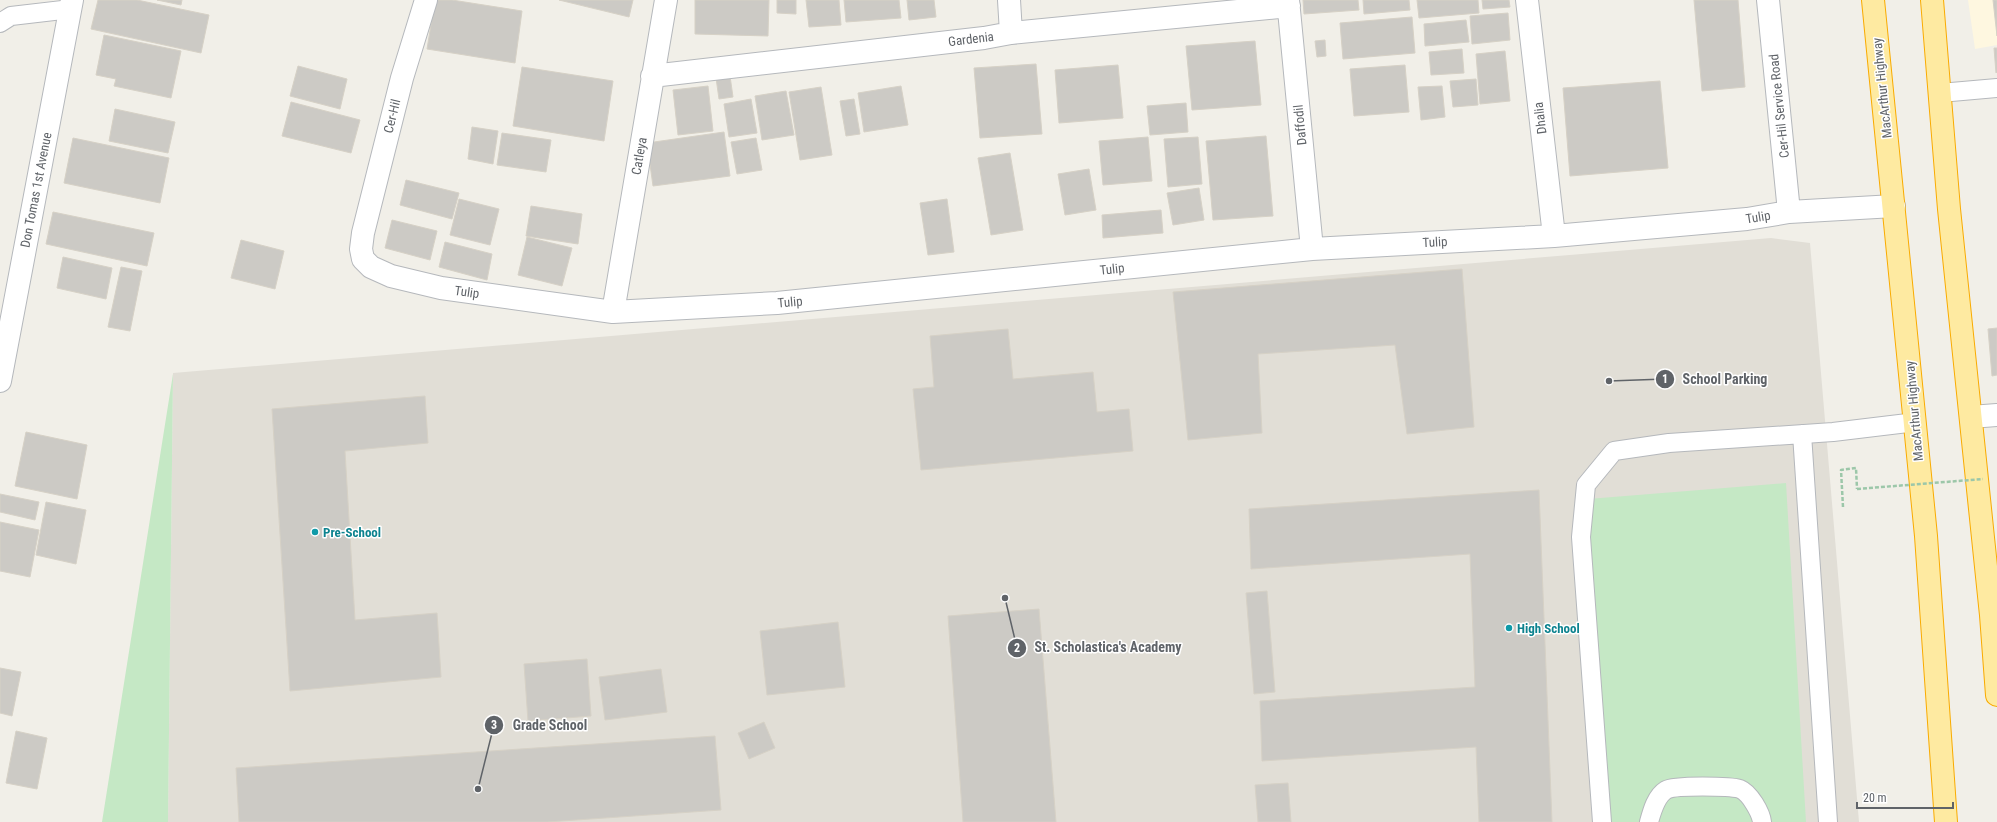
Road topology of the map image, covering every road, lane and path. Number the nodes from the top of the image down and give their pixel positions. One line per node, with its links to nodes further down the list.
1 (426, 0): 17 (street, Cer-Hil)
2 (666, 0): 12 (street, Catleya)
3 (1009, 0): 11 (street)
4 (1527, 0): 18 (street, Dhalia)
5 (1768, 0): 16 (street, Cer-Hil Service Road)
6 (1874, 0): 15 (highway, MacArthur Highway)
7 (1932, 0): 14 (highway)
8 (1289, 3): 11 (street, Gardenia); 19 (street, Daffodil)
9 (72, 4): 10 (lane); 21 (street, Don Tomas 1st Avenue)
10 (0, 22)
11 (1011, 33): 12 (street, Gardenia)
12 (652, 76): 20 (street, Catleya)
13 (1997, 88): 14 (lane)
14 (1940, 93): 23 (highway)
15 (1894, 206): 16 (street, Tulip); 24 (highway, MacArthur Highway)
16 (1789, 212): 18 (street, Tulip)
17 (363, 234): 20 (street, Tulip)
18 (1554, 236): 19 (street, Tulip)
19 (1312, 249): 20 (street, Tulip)
20 (613, 312)
21 (0, 381)
22 (1997, 415): 23 (street)
23 (1970, 417): 28 (highway)
24 (1916, 422): 25 (lane); 34 (highway, MacArthur Highway)
25 (1802, 434): 30 (lane); 33 (lane)
26 (1982, 479): 27 (path, bridge)
27 (1843, 507)
28 (1994, 614): 29 (highway)
29 (1997, 695)
30 (1602, 822)
31 (1649, 822): 32 (lane)
32 (1762, 822)
33 (1828, 822)
34 (1946, 822)

